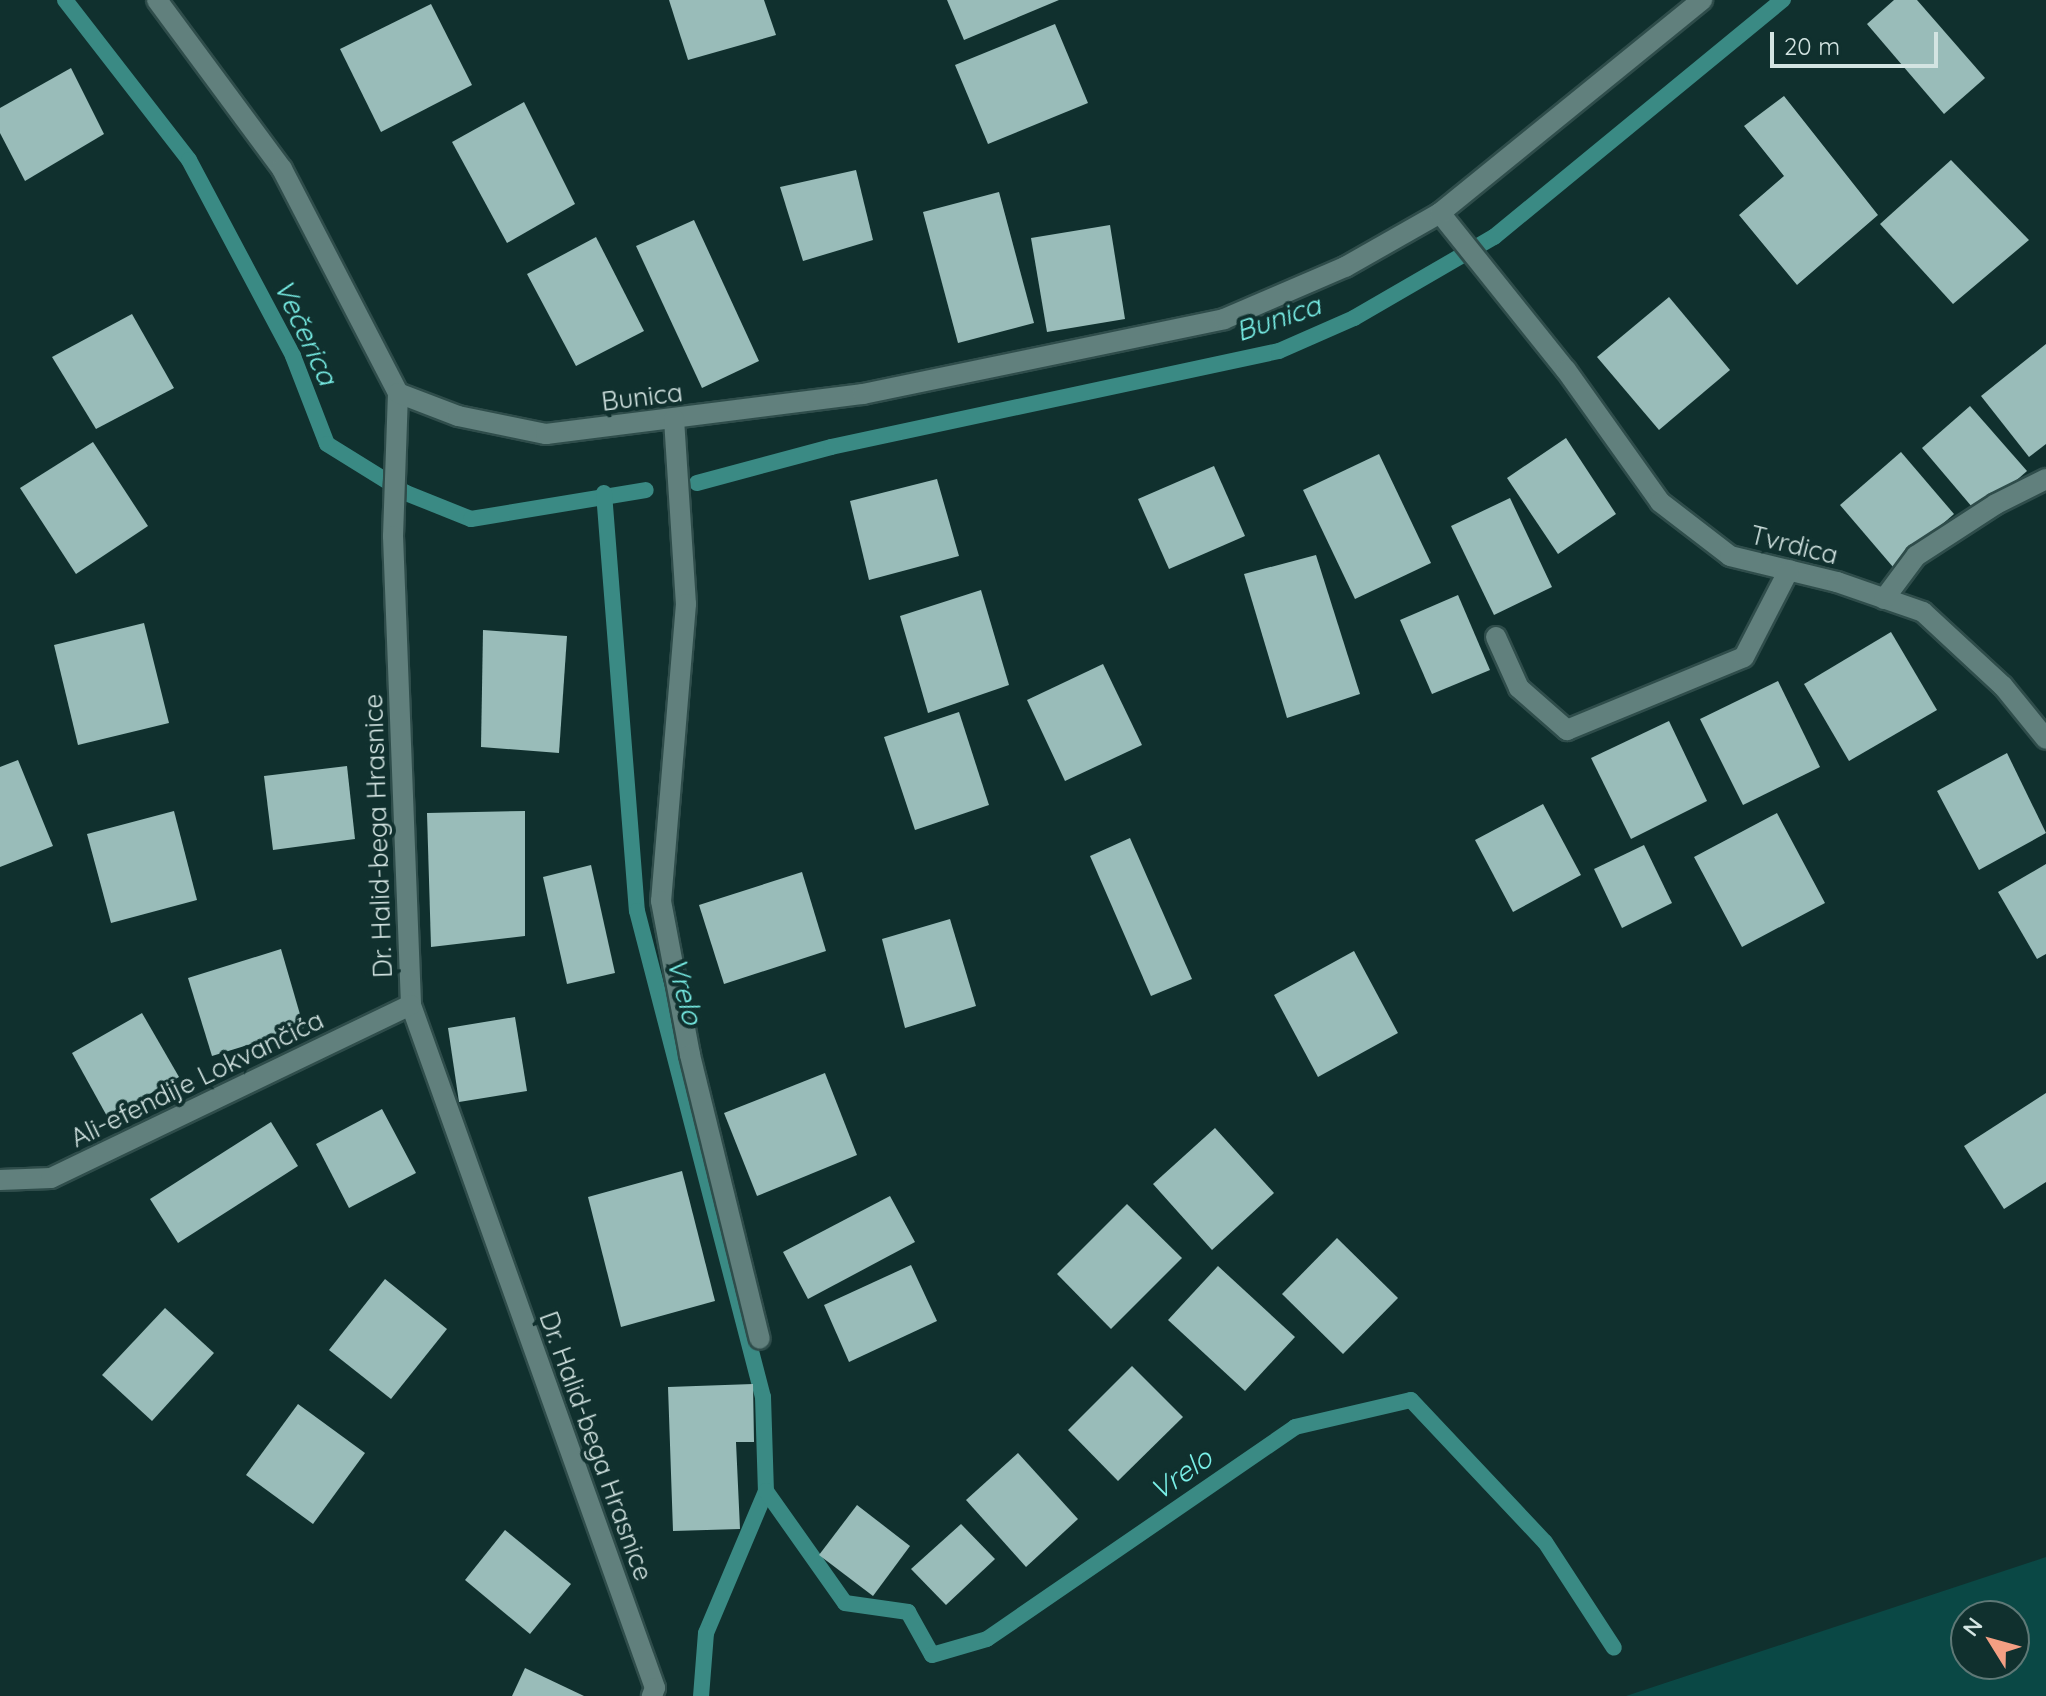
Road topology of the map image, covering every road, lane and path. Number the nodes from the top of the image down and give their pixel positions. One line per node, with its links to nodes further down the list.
1 (157, 0): 4 (street, Dr. Halid-bega Hrasnice)
2 (1702, 0): 3 (street, Bunica)
3 (1440, 213): 5 (street, Bunica); 7 (street, Tvrdica)
4 (398, 393): 5 (street, Bunica); 11 (street, Dr. Halid-bega Hrasnice)
5 (674, 419): 13 (street)
6 (2046, 479): 8 (street)
7 (1789, 570): 8 (street, Tvrdica); 9 (street)
8 (1884, 599): 10 (street, Tvrdica)
9 (1496, 637)
10 (2046, 739)
11 (411, 1005): 12 (street, Ali-efendije Lokvančića); 14 (street, Dr. Halid-bega Hrasnice)
12 (0, 1180)
13 (760, 1339)
14 (652, 1696)

